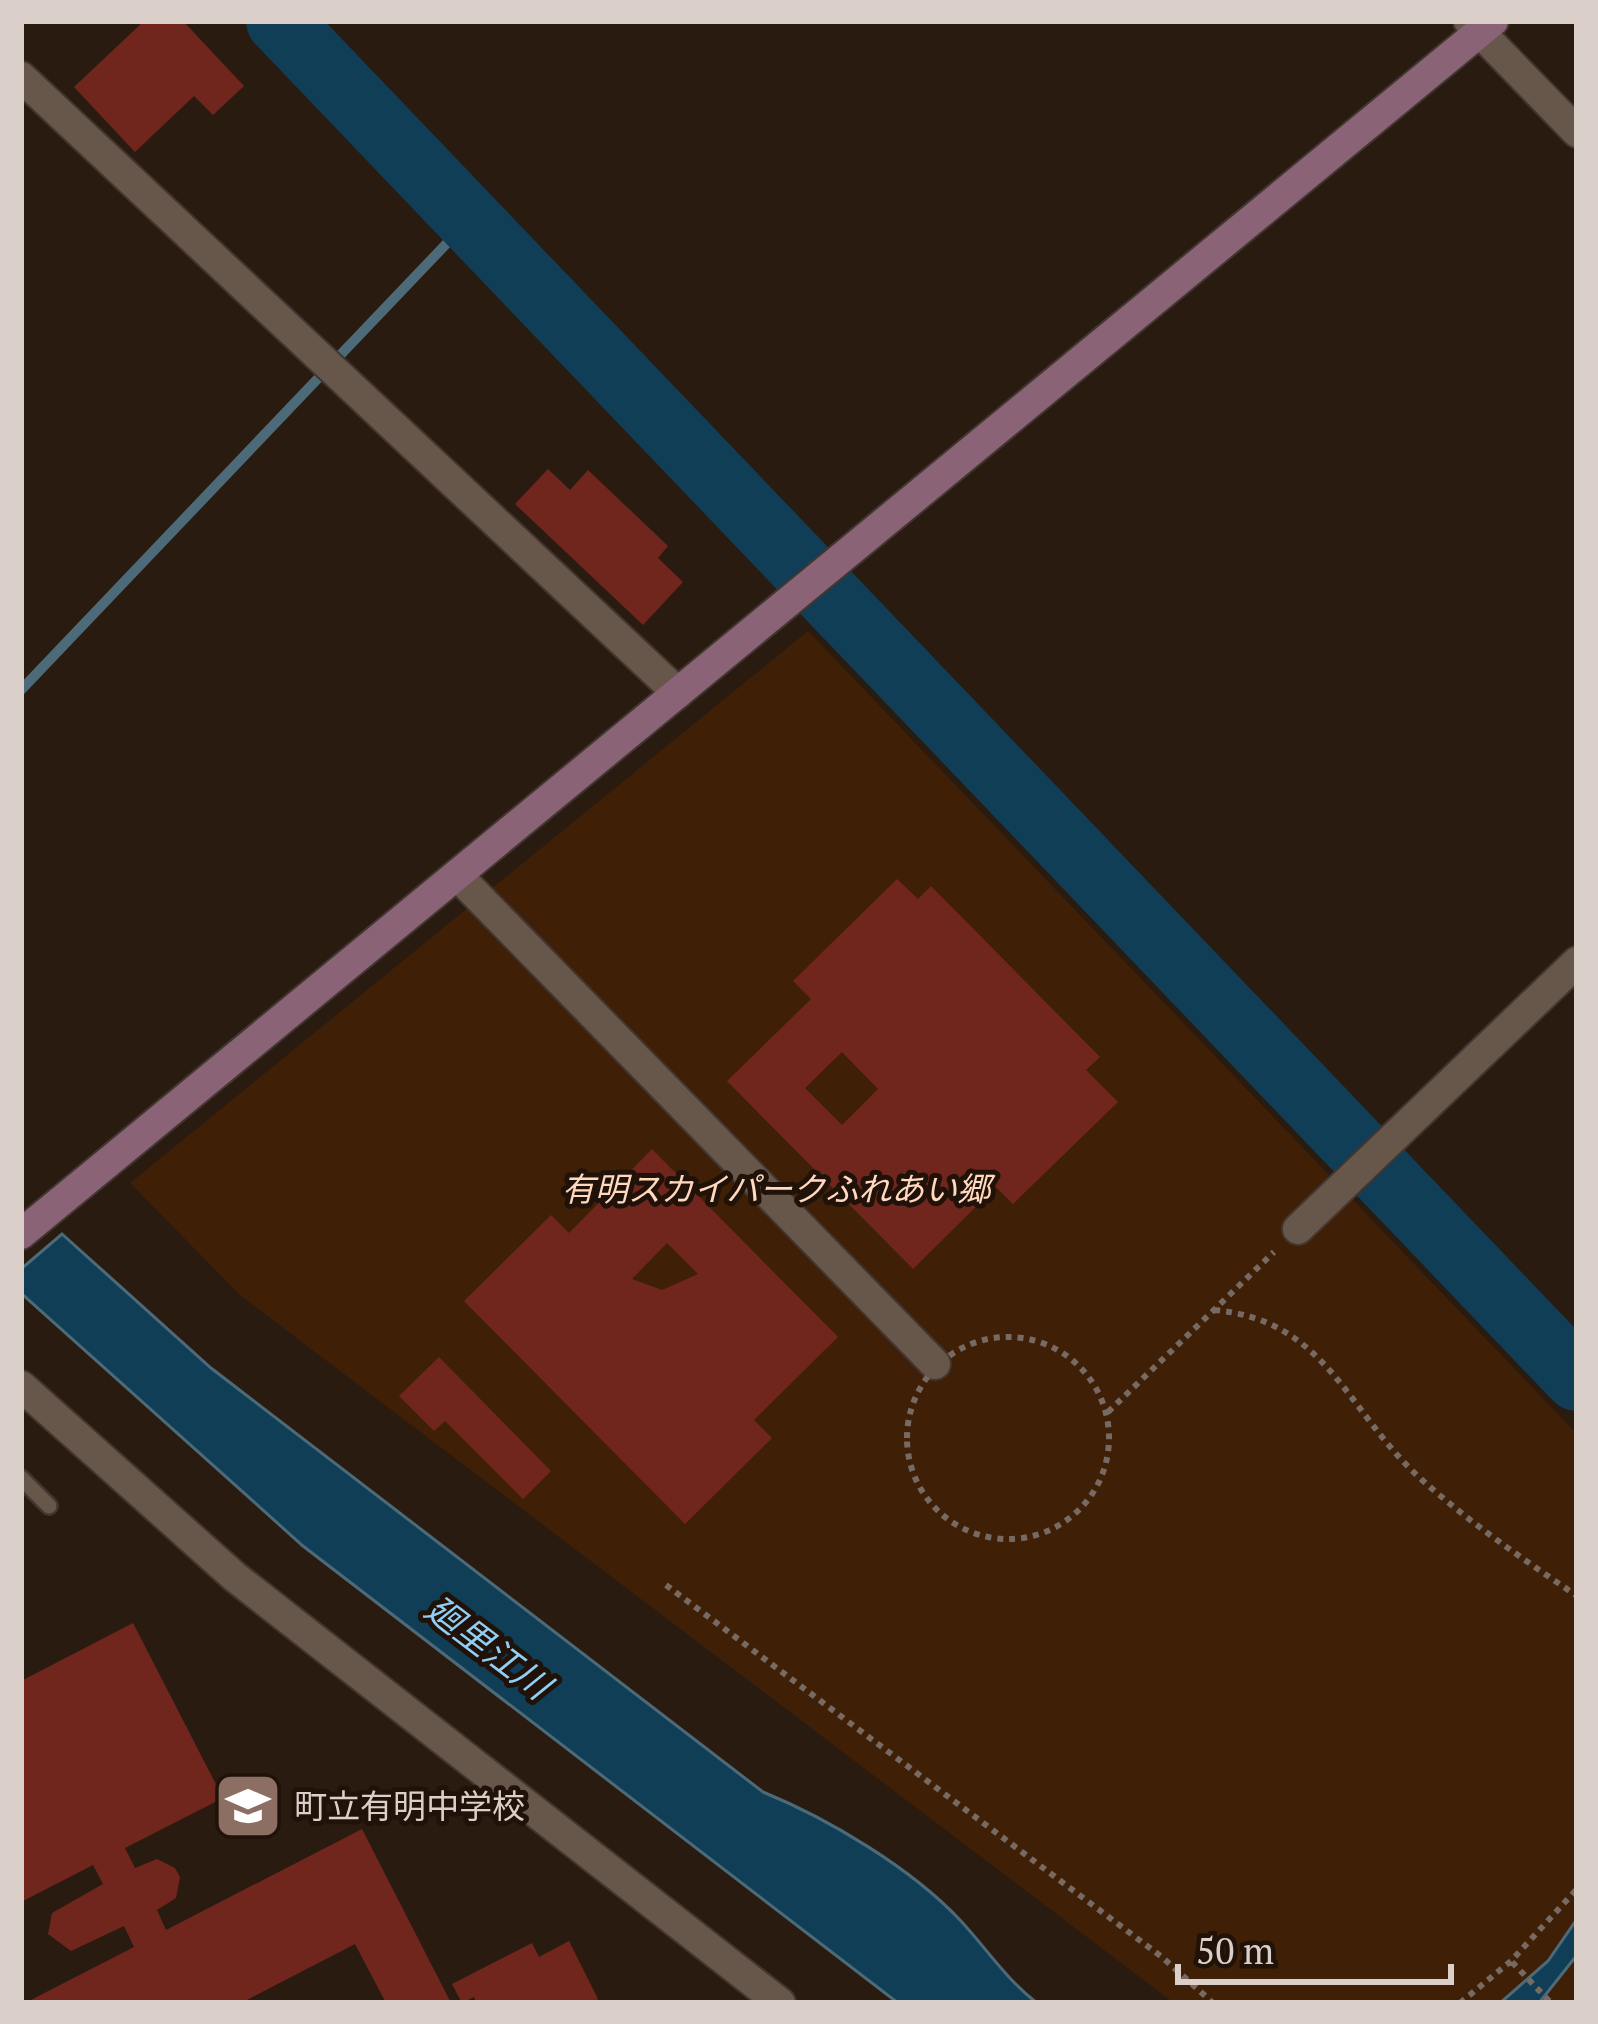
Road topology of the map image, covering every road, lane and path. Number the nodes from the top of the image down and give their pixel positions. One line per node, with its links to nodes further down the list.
1 (1481, 25): 3 (street); 4 (street)
2 (21, 77): 4 (street)
3 (1577, 132)
4 (678, 693): 5 (street)
5 (457, 875): 8 (street); 10 (street)
6 (1577, 962): 7 (street)
7 (1298, 1229): 9 (path)
8 (21, 1234)
9 (1214, 1310): 12 (path); 16 (path)
10 (935, 1364): 12 (path); 12 (path)
11 (21, 1386): 19 (street)
12 (1108, 1412)
13 (21, 1478): 14 (lane)
14 (49, 1506)
15 (667, 1585): 20 (path)
16 (1577, 1596)
17 (1577, 1889): 18 (path)
18 (1511, 1961): 21 (path); 22 (path)
19 (780, 2003)
20 (1213, 2003)
21 (1460, 2003)
22 (1551, 2003)

